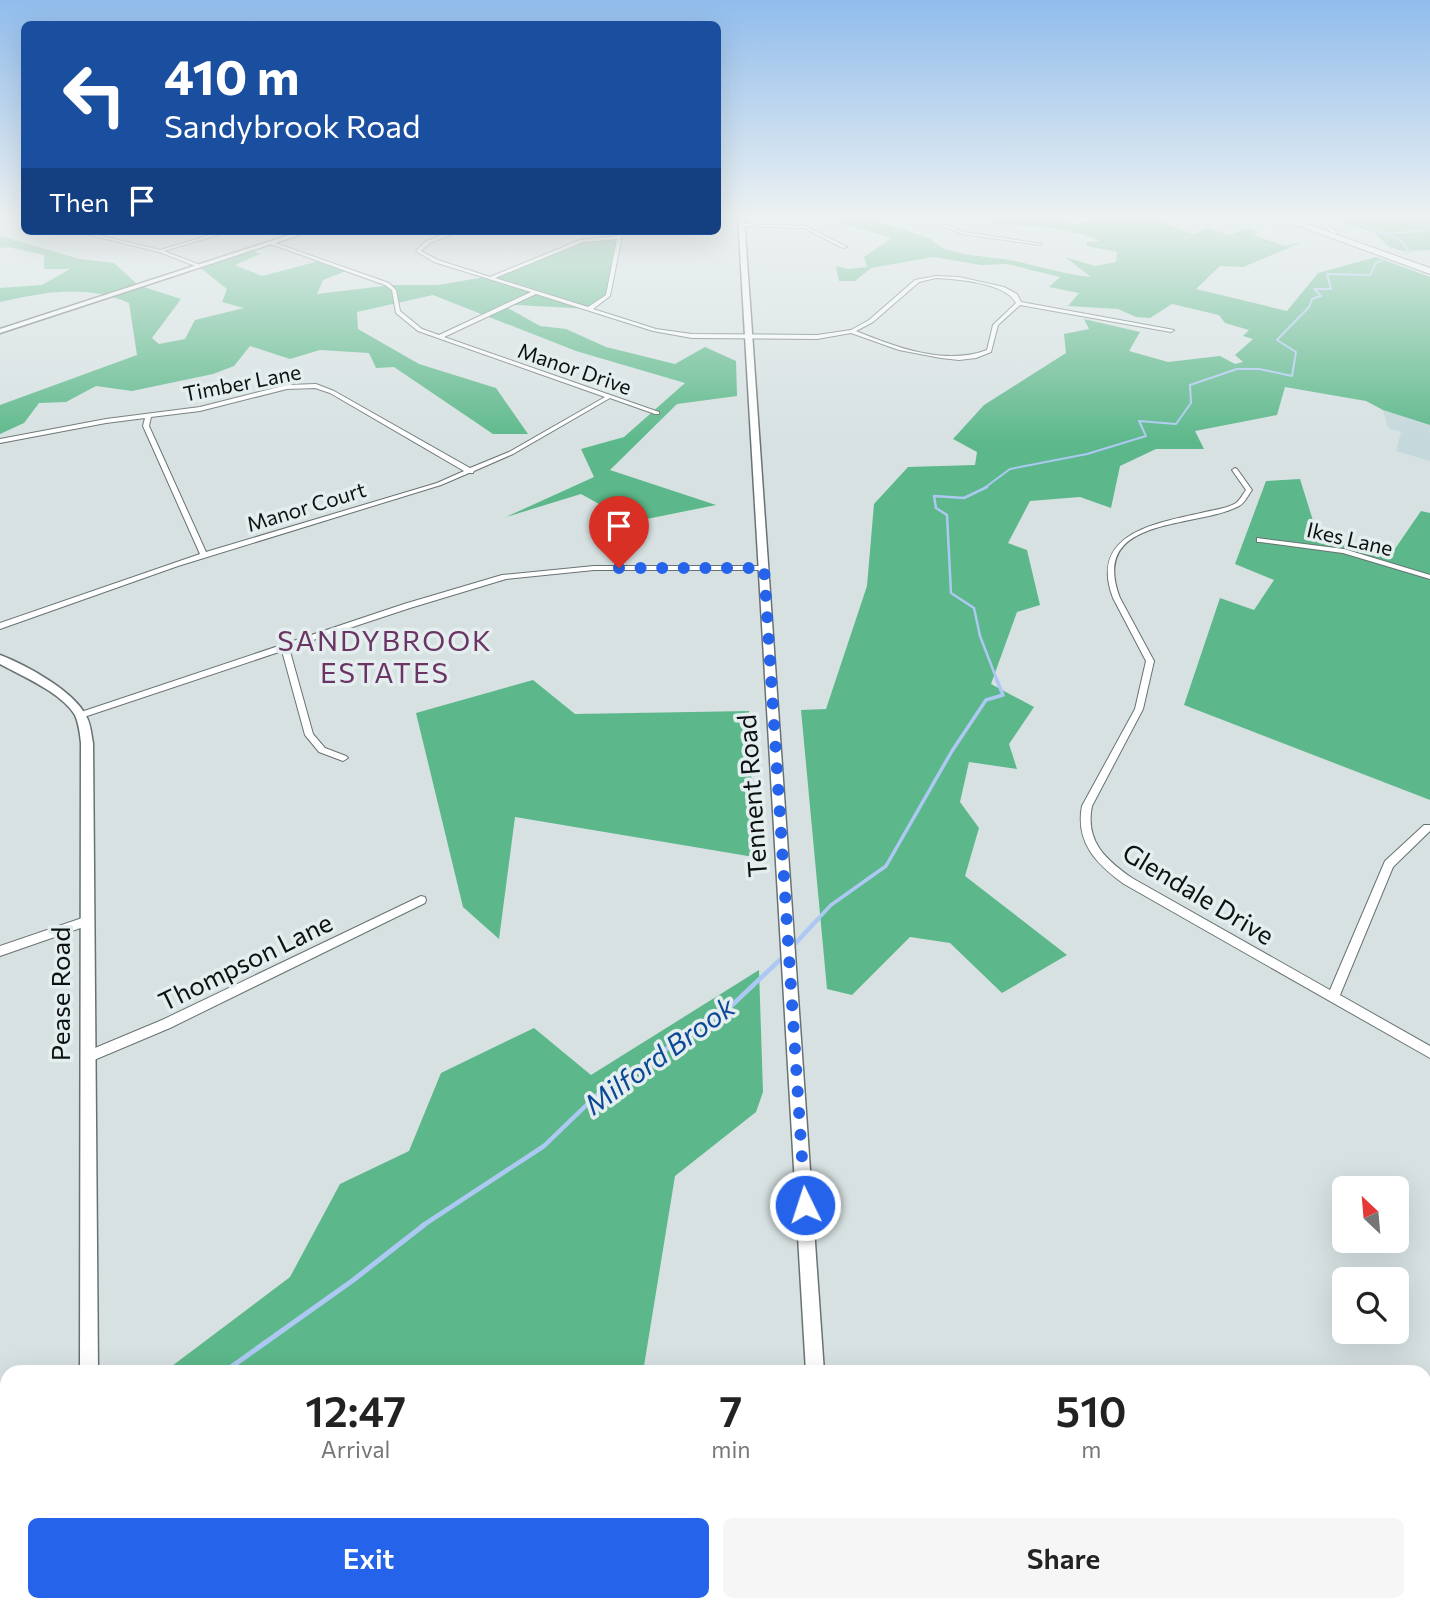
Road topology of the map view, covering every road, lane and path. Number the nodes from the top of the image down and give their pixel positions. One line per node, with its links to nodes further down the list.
1 (118, 292): 11 (street)
2 (394, 292): 13 (street, Manor Drive)
3 (536, 292): 9 (street); 13 (street)
4 (609, 292): 9 (street)
5 (745, 292): 14 (street, Tennent Road)
6 (904, 292): 12 (street)
7 (1012, 292): 8 (street)
8 (1019, 303): 10 (street); 12 (street)
9 (589, 309): 14 (street)
10 (1171, 330)
11 (0, 331)
12 (852, 331): 14 (street)
13 (439, 337): 15 (street, Manor Drive)
14 (748, 337): 23 (street, Tennent Road)
15 (610, 396): 16 (street, Manor Drive); 20 (street, Manor Court)
16 (657, 412)
17 (148, 416): 18 (street, Timber Lane); 20 (street, Timber Lane); 22 (street)
18 (0, 441)
19 (1235, 470): 34 (street, Glendale Drive)
20 (471, 472): 22 (street, Manor Court)
21 (1261, 540): 24 (street, Ikes Lane)
22 (204, 555): 25 (street, Manor Court)
23 (764, 568): 26 (street); 38 (street, Tennent Road)
24 (1430, 577)
25 (0, 626)
26 (285, 647): 28 (street); 29 (street)
27 (0, 659): 28 (street)
28 (81, 715): 32 (street, Pease Road)
29 (343, 758)
30 (1427, 828): 34 (street)
31 (421, 900): 36 (street, Thompson Lane)
32 (88, 920): 33 (street); 36 (street, Pease Road)
33 (0, 951)
34 (1332, 998): 35 (street, Glendale Drive)
35 (1430, 1052)
36 (87, 1057): 37 (street, Pease Road)
37 (89, 1365)
38 (815, 1365)

